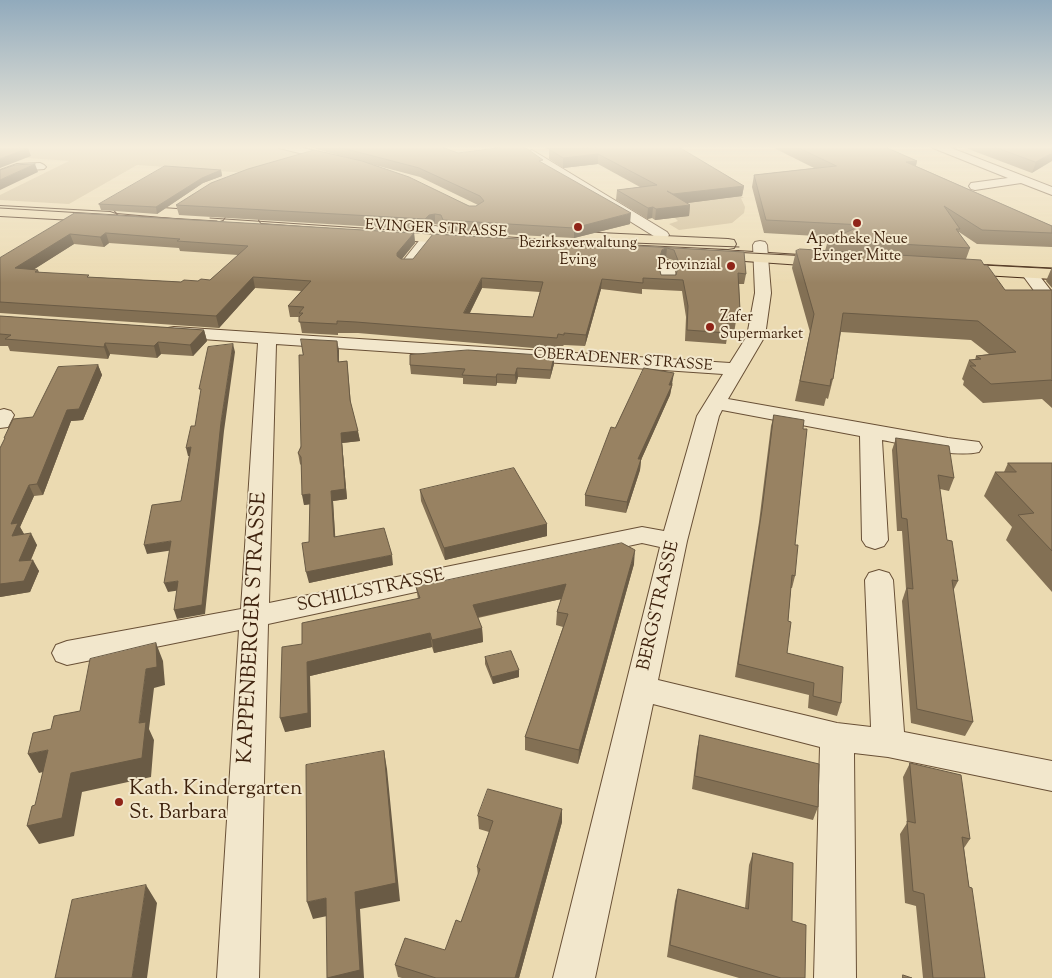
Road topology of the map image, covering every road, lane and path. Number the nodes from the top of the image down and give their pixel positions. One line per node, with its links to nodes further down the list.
1 (592, 192): 9 (street)
2 (0, 202): 5 (main road)
3 (182, 204): 5 (street)
4 (0, 211): 5 (main road)
5 (163, 217): 6 (main road)
6 (230, 221)
7 (249, 222): 8 (main road, EVINGER STRASSE)
8 (433, 234): 11 (main road, EVINGER STRASSE); 14 (main road, EVINGER STRASSE); 16 (street)
9 (662, 234)
10 (837, 248): 11 (main road, EVINGER STRASSE)
11 (760, 252): 14 (main road, EVINGER STRASSE); 15 (main road, EVINGER STRASSE); 24 (street, BERGSTRASSE)
12 (952, 252): 13 (main road)
13 (979, 254)
14 (668, 258): 20 (street)
15 (851, 263)
16 (407, 265)
17 (938, 268): 18 (main road)
18 (1029, 273): 19 (main road); 21 (street)
19 (1052, 274)
20 (667, 282)
21 (1052, 304)
22 (160, 331): 23 (street, OBERADENER STRASSE)
23 (267, 338): 24 (street, OBERADENER STRASSE); 31 (street, KAPPENBERGER STRASSE)
24 (736, 369): 25 (street, BERGSTRASSE)
25 (716, 403): 26 (street); 29 (street, BERGSTRASSE)
26 (871, 431): 27 (street); 28 (street)
27 (970, 447)
28 (875, 540)
29 (674, 541): 31 (street, SCHILLSTRASSE); 33 (street, BERGSTRASSE)
30 (879, 580): 35 (street)
31 (254, 618): 32 (street, SCHILLSTRASSE); 37 (street, KAPPENBERGER STRASSE)
32 (68, 654)
33 (642, 689): 34 (street); 38 (street, BERGSTRASSE)
34 (837, 737): 35 (street); 39 (street)
35 (888, 743): 36 (street)
36 (1052, 776)
37 (238, 978)
38 (574, 978)
39 (835, 978)

